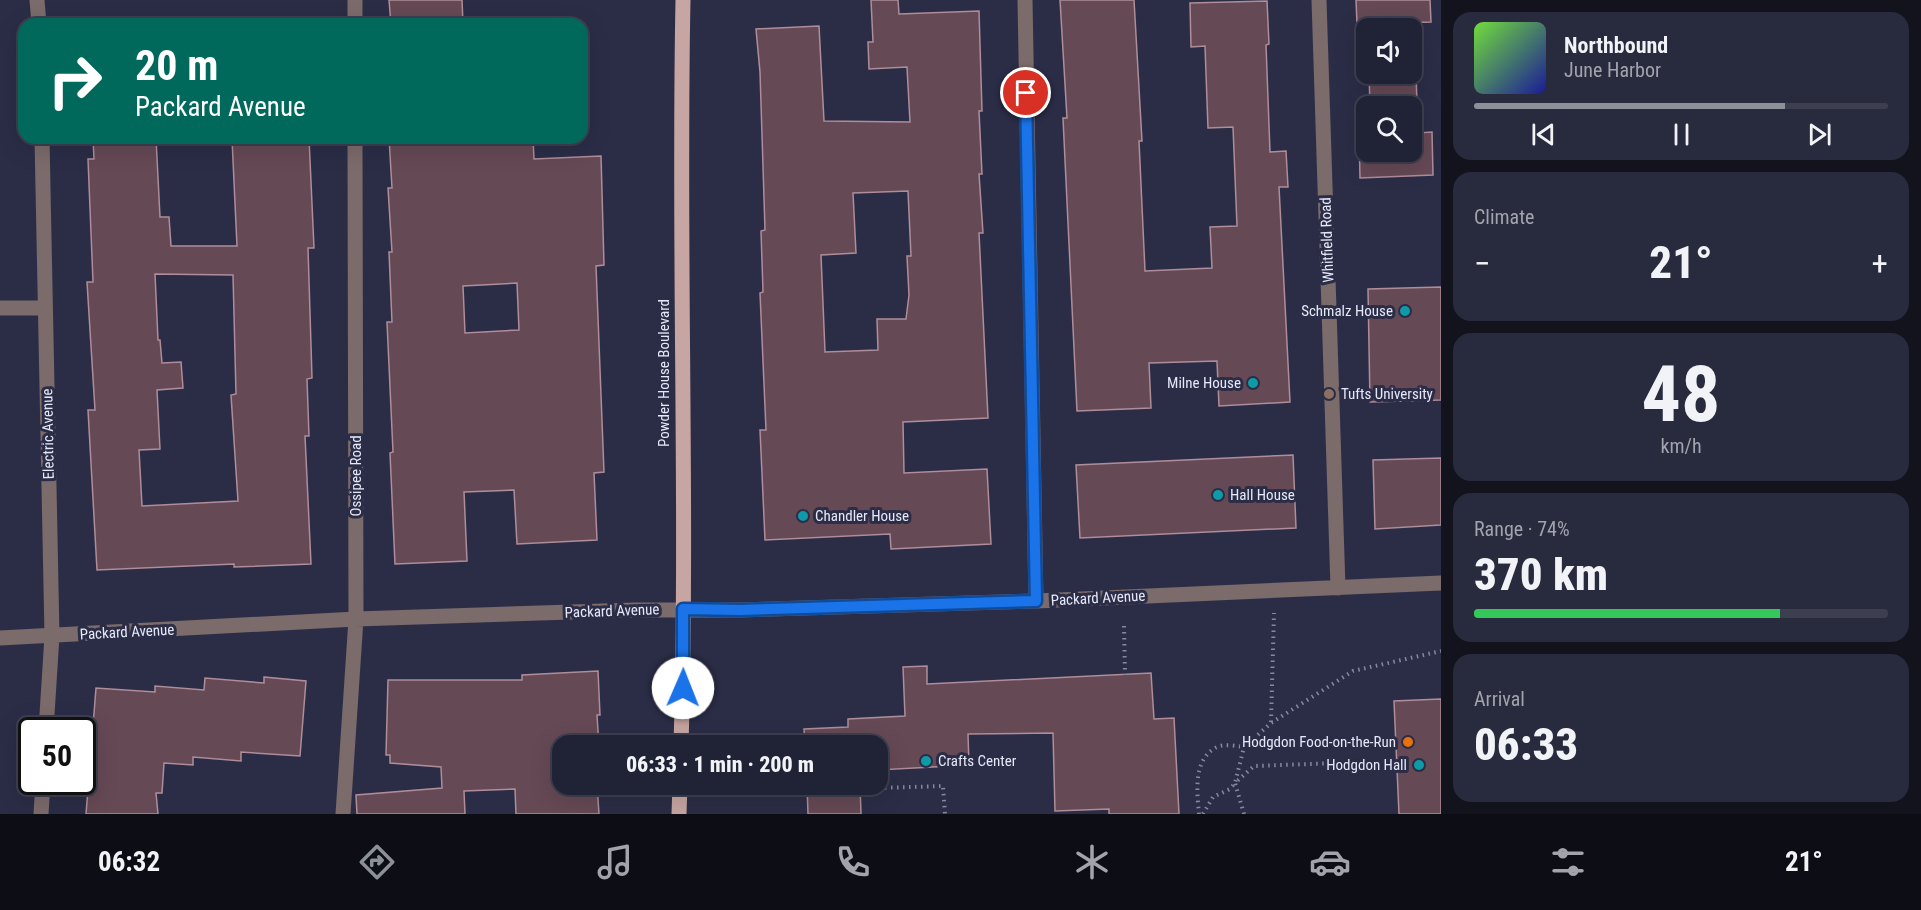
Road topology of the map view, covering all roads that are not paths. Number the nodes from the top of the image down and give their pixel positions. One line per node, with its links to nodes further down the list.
1 (37, 0): 6 (street)
2 (355, 0): 7 (street)
3 (683, 0): 15 (main road, Powder House Boulevard)
4 (1025, 0): 14 (street)
5 (1319, 0): 13 (street, Whitfield Road)
6 (38, 18)
7 (355, 18)
8 (42, 144): 11 (street, Electric Avenue)
9 (355, 144): 16 (street, Ossipee Road)
10 (0, 308): 11 (street)
11 (45, 308): 17 (street, Electric Avenue)
12 (1441, 583): 13 (street, Packard Avenue)
13 (1338, 588): 14 (street, Packard Avenue)
14 (1036, 601): 15 (street, Packard Avenue)
15 (683, 609): 16 (street, Packard Avenue); 20 (main road, Powder House Boulevard)
16 (356, 619): 17 (street, Packard Avenue); 24 (street, Ossipee Road)
17 (51, 636): 18 (street, Packard Avenue); 19 (street, Electric Avenue)
18 (0, 638)
19 (47, 717)
20 (681, 735)
21 (42, 795): 23 (street)
22 (680, 795): 25 (main road)
23 (41, 814)
24 (343, 814)
25 (679, 814)

